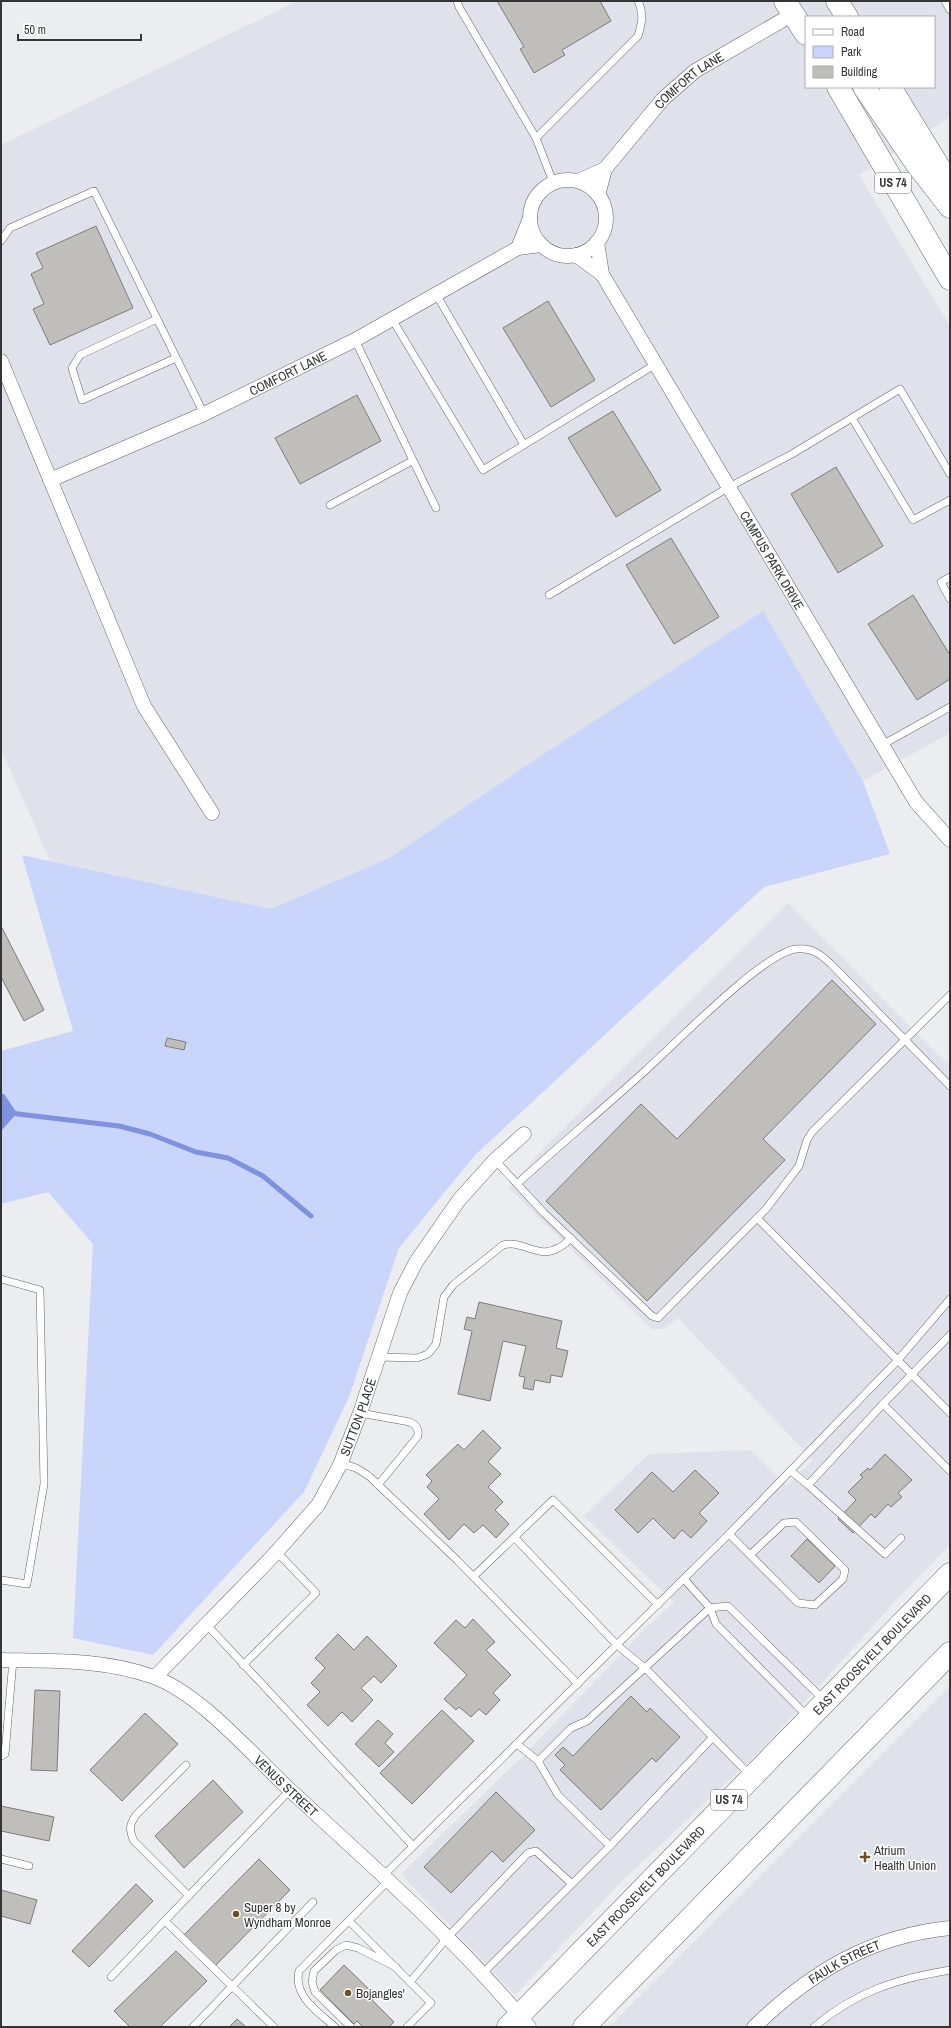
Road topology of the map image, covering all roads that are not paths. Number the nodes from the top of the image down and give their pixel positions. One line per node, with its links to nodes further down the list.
1 (457, 1): 12 (lane)
2 (638, 1): 12 (lane)
3 (837, 1): 7 (highway)
4 (945, 1): 5 (lane)
5 (950, 10)
6 (795, 11): 8 (highway); 13 (street, COMFORT LANE)
7 (846, 16)
8 (805, 32)
9 (839, 88): 26 (highway, US 74)
10 (865, 88): 18 (highway)
11 (891, 88): 16 (highway)
12 (536, 138): 15 (lane)
13 (605, 169): 14 (street, COMFORT LANE); 17 (street, COMFORT LANE)
14 (578, 181): 15 (street, COMFORT LANE); 17 (street)
15 (553, 182): 19 (street)
16 (950, 185)
17 (598, 195): 21 (street)
18 (950, 207)
19 (530, 218): 22 (street); 23 (street)
20 (1, 241): 29 (lane)
21 (597, 242): 24 (street); 25 (street, CAMPUS PARK DRIVE)
22 (541, 245): 23 (street, COMFORT LANE); 24 (street)
23 (518, 248): 27 (street, COMFORT LANE)
24 (576, 255): 25 (street, CAMPUS PARK DRIVE)
25 (602, 274): 33 (street, CAMPUS PARK DRIVE)
26 (950, 279)
27 (436, 294): 28 (street, COMFORT LANE); 36 (lane)
28 (392, 318): 30 (street, COMFORT LANE); 36 (lane)
29 (157, 319): 31 (lane); 31 (lane)
30 (355, 340): 34 (street, COMFORT LANE); 37 (lane)
31 (176, 358): 34 (lane)
32 (1, 361): 39 (street)
33 (656, 364): 36 (lane); 40 (street, CAMPUS PARK DRIVE)
34 (204, 414): 39 (street, COMFORT LANE)
35 (852, 418): 38 (lane); 40 (lane); 41 (lane)
36 (524, 445)
37 (412, 461): 42 (lane); 43 (lane)
38 (950, 474)
39 (50, 480): 49 (street)
40 (729, 487): 45 (lane); 48 (street, CAMPUS PARK DRIVE)
41 (950, 500)
42 (330, 505)
43 (436, 508)
44 (950, 577): 46 (lane)
45 (549, 595)
46 (950, 599)
47 (950, 707): 48 (lane)
48 (882, 746): 50 (street, CAMPUS PARK DRIVE)
49 (212, 813)
50 (950, 840)
51 (950, 995): 52 (lane)
52 (905, 1040): 53 (lane); 56 (lane); 57 (lane)
53 (950, 1086)
54 (524, 1134): 55 (street, SUTTON PLACE)
55 (495, 1160): 56 (lane); 62 (street, SUTTON PLACE)
56 (518, 1183): 58 (lane)
57 (757, 1218): 58 (lane); 63 (lane)
58 (571, 1238): 62 (lane)
59 (1, 1279): 81 (lane)
60 (950, 1299): 63 (lane)
61 (948, 1339): 64 (lane)
62 (378, 1357): 66 (street, SUTTON PLACE)
63 (898, 1360): 64 (lane); 69 (lane)
64 (912, 1374): 65 (lane); 67 (lane)
65 (883, 1404): 70 (lane); 72 (lane)
66 (360, 1413): 68 (street, SUTTON PLACE); 71 (lane)
67 (950, 1413)
68 (340, 1465): 71 (lane); 76 (street, SUTTON PLACE)
69 (791, 1471): 72 (lane); 73 (lane)
70 (950, 1471)
71 (378, 1485): 79 (lane)
72 (808, 1485): 75 (lane)
73 (729, 1534): 77 (lane); 80 (lane)
74 (514, 1537): 79 (lane); 82 (lane); 85 (lane)
75 (901, 1538)
76 (277, 1552): 84 (street, SUTTON PLACE); 88 (lane)
77 (750, 1555): 77 (lane)
78 (950, 1574): 92 (highway, EAST ROOSEVELT BOULEVARD / US 74)
79 (473, 1577): 91 (lane)
80 (684, 1579): 82 (lane); 83 (lane)
81 (1, 1580)
82 (658, 1605): 85 (lane)
83 (710, 1608): 89 (lane); 92 (lane); 93 (lane)
84 (207, 1625): 88 (lane); 90 (street, SUTTON PLACE)
85 (617, 1645): 89 (lane); 91 (lane)
86 (950, 1653): 125 (highway)
87 (7, 1660): 90 (street, VENUS STREET); 96 (lane)
88 (243, 1665): 101 (lane)
89 (646, 1668): 94 (lane); 97 (lane)
90 (154, 1677): 100 (street, VENUS STREET)
91 (578, 1684): 95 (lane)
92 (826, 1701): 93 (highway, EAST ROOSEVELT BOULEVARD / US 74)
93 (809, 1718): 99 (highway, EAST ROOSEVELT BOULEVARD / US 74)
94 (713, 1737): 99 (lane); 102 (lane)
95 (517, 1744): 97 (lane); 101 (lane)
96 (1, 1756)
97 (538, 1761): 102 (lane)
98 (186, 1765): 107 (lane)
99 (752, 1776): 119 (highway, EAST ROOSEVELT BOULEVARD / US 74)
100 (290, 1790): 105 (street, VENUS STREET); 107 (lane)
101 (413, 1846): 105 (lane)
102 (610, 1846): 106 (lane)
103 (1, 1859): 104 (lane)
104 (29, 1866)
105 (386, 1878): 110 (lane); 112 (street, VENUS STREET)
106 (572, 1884): 112 (lane); 115 (lane)
107 (189, 1896): 109 (lane)
108 (313, 1902): 118 (lane)
109 (165, 1921): 116 (lane); 118 (lane)
110 (349, 1921): 113 (lane); 122 (lane)
111 (950, 1928): 126 (street, FAULK STREET)
112 (447, 1938): 115 (street, VENUS STREET); 117 (lane)
113 (396, 1967): 117 (lane); 123 (lane)
114 (950, 1970): 127 (lane)
115 (482, 1974): 119 (street, VENUS STREET)
116 (111, 1977)
117 (410, 1982): 124 (lane)
118 (232, 1987): 120 (lane); 121 (lane)
119 (519, 2023)
120 (193, 2027)
121 (274, 2027)
122 (335, 2027)
123 (351, 2027)
124 (407, 2027)
125 (584, 2027)
126 (754, 2027)
127 (814, 2027)

